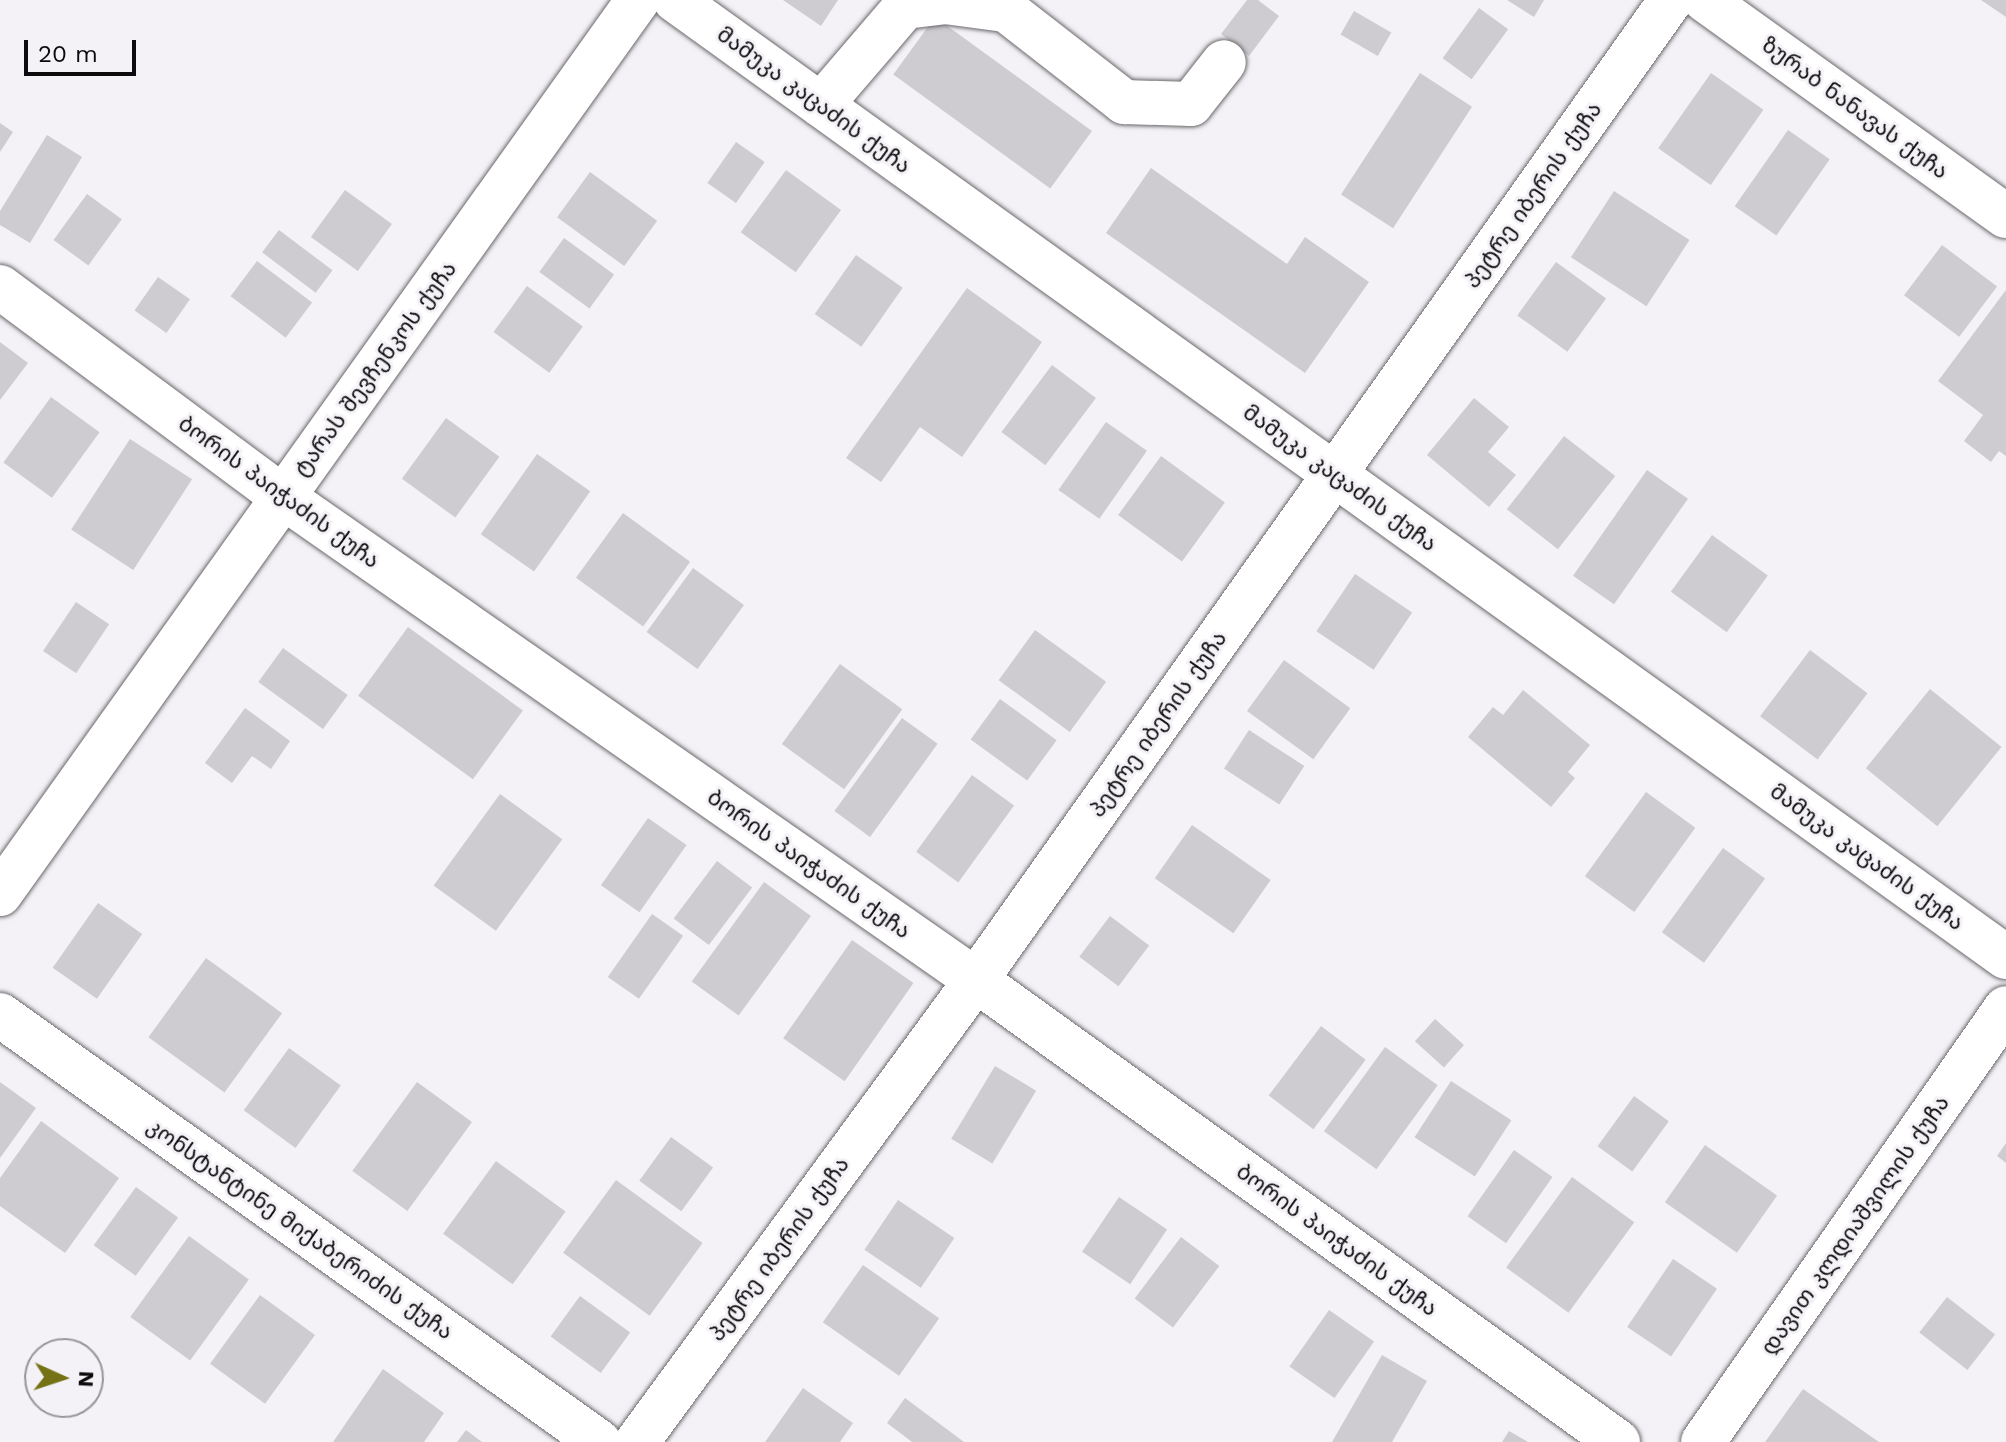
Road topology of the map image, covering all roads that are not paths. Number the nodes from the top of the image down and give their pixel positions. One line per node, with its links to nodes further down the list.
1 (638, 0): 10 (street, ტარას შევჩენკოს ქუჩა)
2 (675, 0): 6 (street, მამუკა კაცაძის ქუჩა)
3 (1671, 0): 9 (street, პეტრე იბერის ქუჩა)
4 (1705, 0): 7 (street, ზურაბ ნანავას ქუჩა)
5 (1224, 62): 6 (street)
6 (821, 105): 9 (street, მამუკა კაცაძის ქუჩა)
7 (2006, 216)
8 (0, 287): 10 (street, ბორის პაიჭაძის ქუჩა)
9 (1335, 474): 12 (street, მამუკა კაცაძის ქუჩა); 13 (street, პეტრე იბერის ქუჩა)
10 (283, 497): 11 (street, ტარას შევჩენკოს ქუჩა); 13 (street, ბორის პაიჭაძის ქუჩა)
11 (0, 894)
12 (2006, 957)
13 (976, 980): 17 (street, პეტრე იბერის ქუჩა); 18 (street, ბორის პაიჭაძის ქუჩა)
14 (2006, 1008): 19 (street, დავით კლდიაშვილის ქუჩა)
15 (0, 1015): 16 (street, კონსტანტინე მიქაბერიძის ქუჩა)
16 (599, 1442)
17 (637, 1442)
18 (1618, 1442)
19 (1703, 1442)

